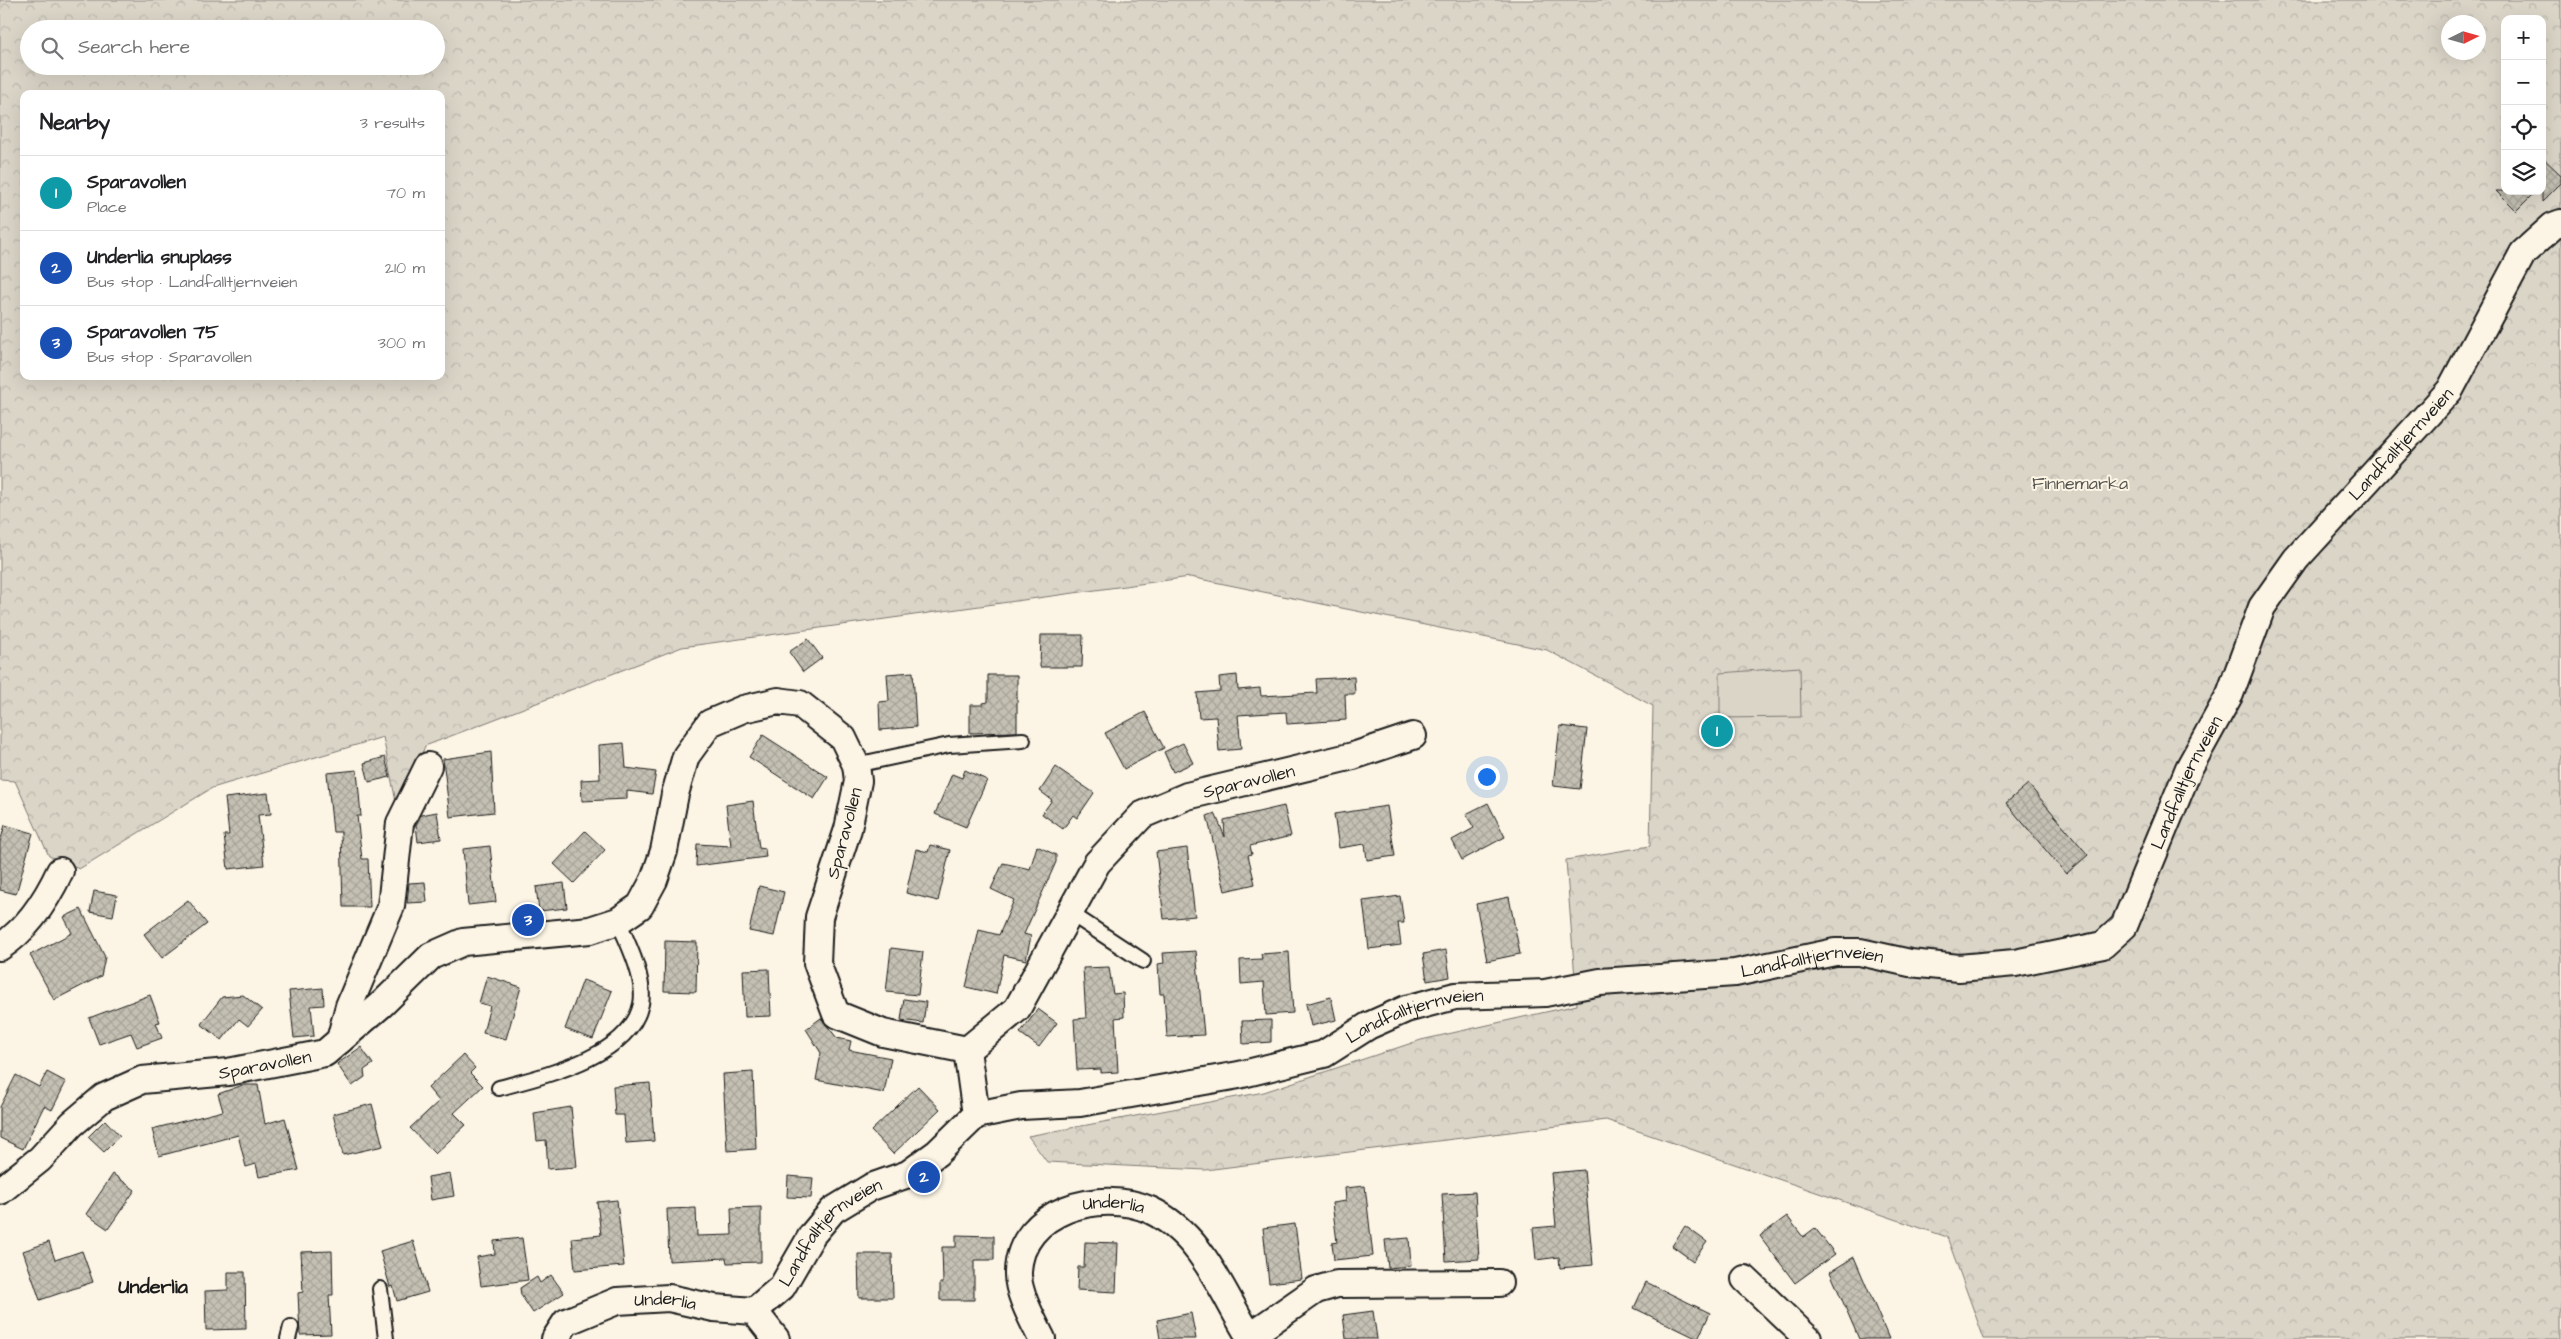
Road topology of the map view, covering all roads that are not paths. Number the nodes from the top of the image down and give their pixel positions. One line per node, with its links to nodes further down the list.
1 (2561, 223): 14 (street, Landfalltjernveien)
2 (1413, 736): 7 (street, Sparavollen)
3 (1023, 740): 4 (lane)
4 (856, 765): 8 (street, Sparavollen); 12 (street, Sparavollen)
5 (428, 766): 11 (street)
6 (60, 871): 9 (street)
7 (1070, 913): 10 (lane); 12 (street, Sparavollen)
8 (618, 921): 11 (street, Sparavollen); 13 (lane)
9 (0, 947)
10 (1143, 961)
11 (340, 1040): 15 (street, Sparavollen)
12 (967, 1050): 14 (street)
13 (499, 1088)
14 (976, 1116): 19 (street, Landfalltjernveien)
15 (0, 1191)
16 (1744, 1279): 25 (street)
17 (1499, 1284): 20 (street)
18 (380, 1289): 21 (lane)
19 (754, 1311): 22 (street, Underlia); 23 (street)
20 (1250, 1338): 24 (street, Underlia)
21 (386, 1339)
22 (555, 1339)
23 (776, 1339)
24 (1042, 1339)
25 (1808, 1339)

